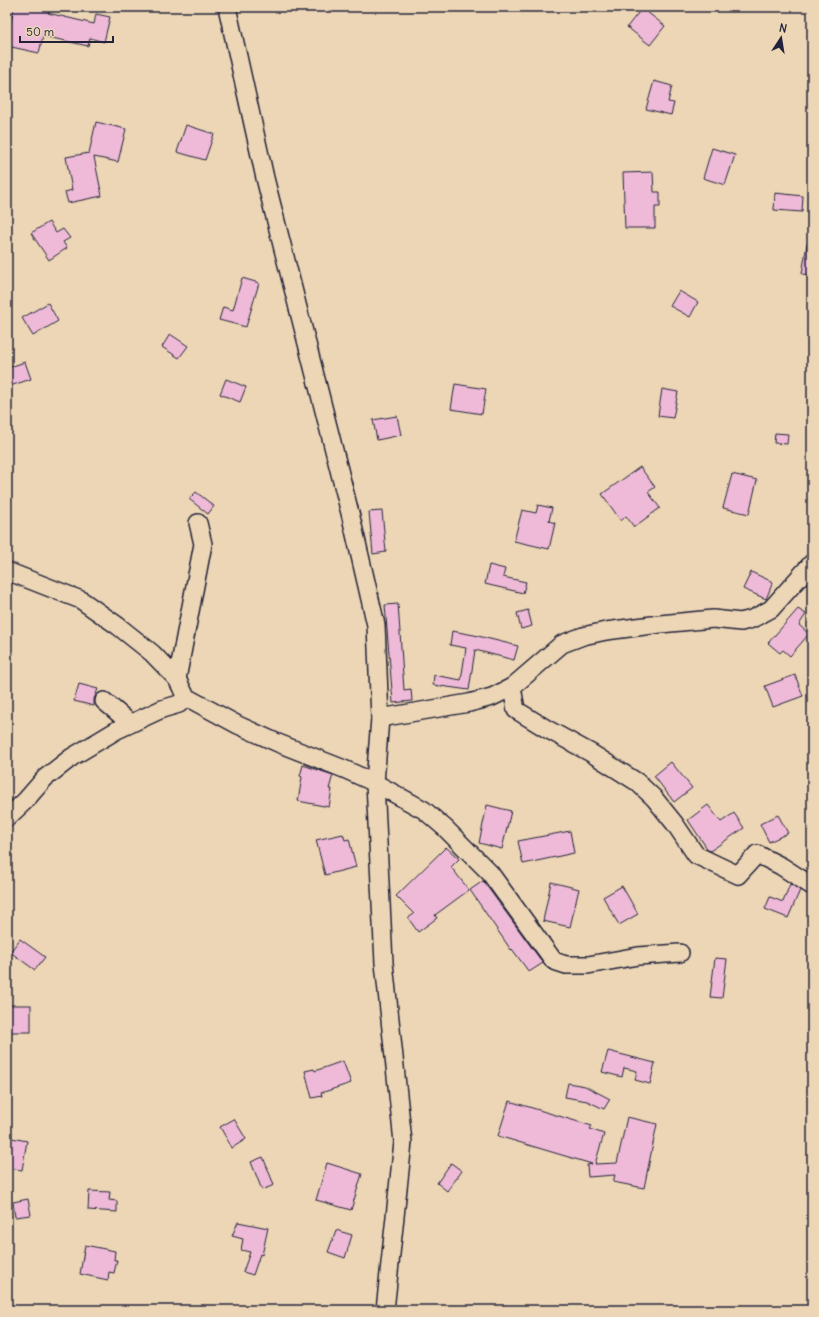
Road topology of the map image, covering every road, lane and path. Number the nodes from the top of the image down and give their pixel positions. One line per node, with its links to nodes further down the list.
1 (227, 7): 9 (street)
2 (198, 523): 5 (street)
3 (812, 564): 6 (street)
4 (7, 571): 5 (street)
5 (177, 679): 7 (street)
6 (512, 687): 9 (street); 13 (street)
7 (186, 697): 10 (street); 11 (street)
8 (104, 701): 10 (street)
9 (380, 718): 11 (street)
10 (130, 723): 12 (street)
11 (374, 783): 14 (street); 15 (street)
12 (7, 818)
13 (812, 886)
14 (680, 953)
15 (385, 1310)

